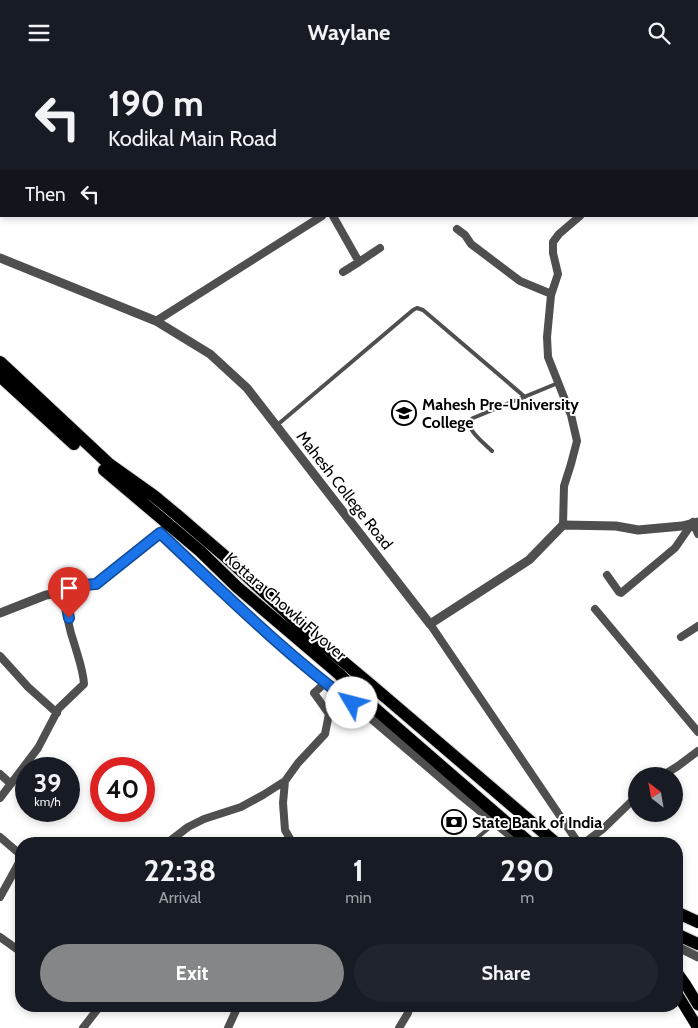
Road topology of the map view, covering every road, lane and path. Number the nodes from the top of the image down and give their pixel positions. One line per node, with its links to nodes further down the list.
1 (320, 217): 10 (street)
2 (333, 217): 7 (street)
3 (579, 217): 9 (street)
4 (457, 229): 9 (street)
5 (380, 249): 7 (street)
6 (0, 258): 10 (street, Mahesh College Road)
7 (359, 262): 8 (street)
8 (343, 272)
9 (552, 295): 13 (street)
10 (156, 321): 15 (street, Mahesh College Road)
11 (0, 362): 18 (highway)
12 (0, 376): 18 (highway)
13 (558, 383): 14 (lane); 19 (street)
14 (525, 397): 15 (lane); 16 (lane)
15 (276, 426): 25 (street, Mahesh College Road)
16 (492, 451)
17 (695, 522): 19 (street); 20 (street); 21 (street)
18 (169, 524): 22 (street); 29 (street); 45 (highway, Kottara Chowki Flyover); 46 (highway)
19 (563, 525): 25 (street)
20 (698, 534)
21 (608, 575)
22 (66, 591): 24 (street); 30 (street)
23 (595, 609): 31 (street)
24 (0, 613)
25 (430, 624): 47 (street, Mahesh College Road)
26 (698, 626): 27 (street)
27 (681, 637)
28 (0, 656): 30 (street)
29 (325, 683): 35 (street); 39 (street)
30 (57, 713): 36 (street)
31 (698, 731)
32 (698, 751): 33 (street)
33 (676, 767)
34 (0, 774): 36 (street)
35 (285, 781): 41 (street); 42 (street)
36 (11, 784): 37 (street)
37 (0, 798)
38 (628, 805): 48 (street)
39 (495, 823): 43 (lane); 44 (street)
40 (0, 837): 49 (street)
41 (175, 837)
42 (290, 837)
43 (478, 837)
44 (512, 837)
45 (524, 837)
46 (549, 837)
47 (574, 837)
48 (592, 837)
49 (15, 850)
50 (15, 870): 51 (street)
51 (0, 897)
52 (683, 916): 53 (highway)
53 (698, 923)
54 (0, 937): 57 (street)
55 (683, 937): 56 (highway)
56 (698, 943)
57 (15, 948)
58 (683, 950): 59 (street)
59 (698, 957)
60 (683, 981): 62 (main road)
61 (683, 1003): 69 (main road)
62 (698, 1005)
63 (95, 1012): 66 (street)
64 (235, 1012): 67 (street)
65 (408, 1012): 68 (street)
66 (83, 1028)
67 (228, 1028)
68 (398, 1028)
69 (698, 1028)

